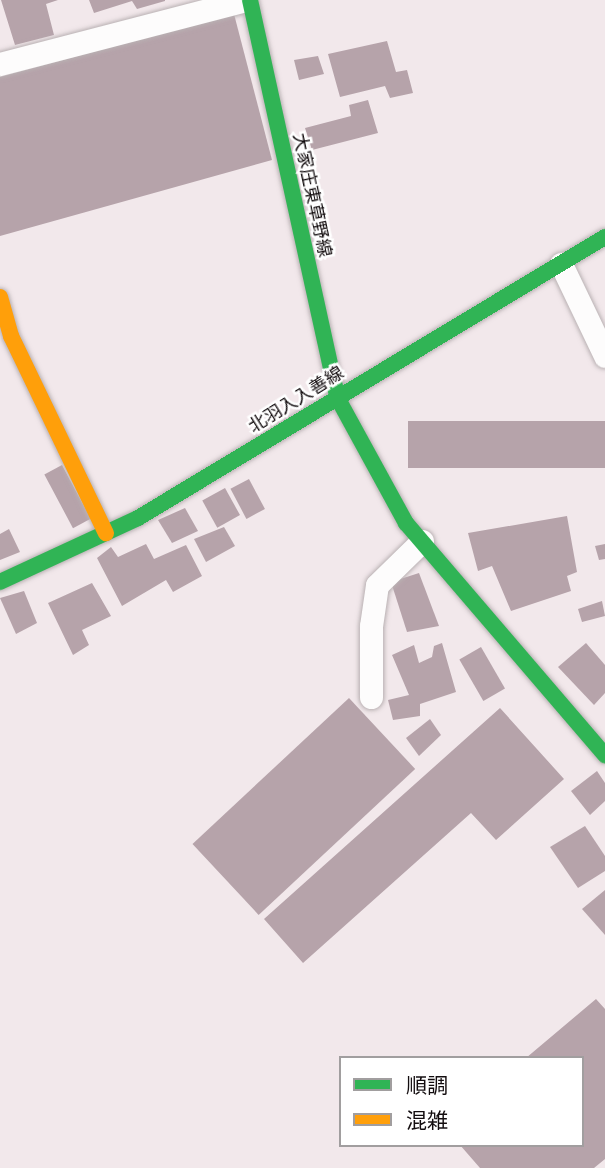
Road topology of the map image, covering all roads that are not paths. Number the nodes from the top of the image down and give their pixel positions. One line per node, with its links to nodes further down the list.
1 (245, 0): 3 (street)
2 (250, 0): 9 (main road, 大家庄東草野線)
3 (0, 64)
4 (605, 237): 5 (main road, 北羽入入善線)
5 (561, 264): 7 (street); 9 (main road, 北羽入入善線)
6 (0, 297): 10 (main road)
7 (598, 322): 8 (street)
8 (605, 356)
9 (337, 397): 10 (main road, 北羽入入善線); 11 (main road, 大家庄東草野線)
10 (106, 533): 12 (main road, 北羽入入善線)
11 (422, 541): 13 (street); 14 (main road, 大家庄東草野線)
12 (0, 582)
13 (371, 697)
14 (605, 755)

